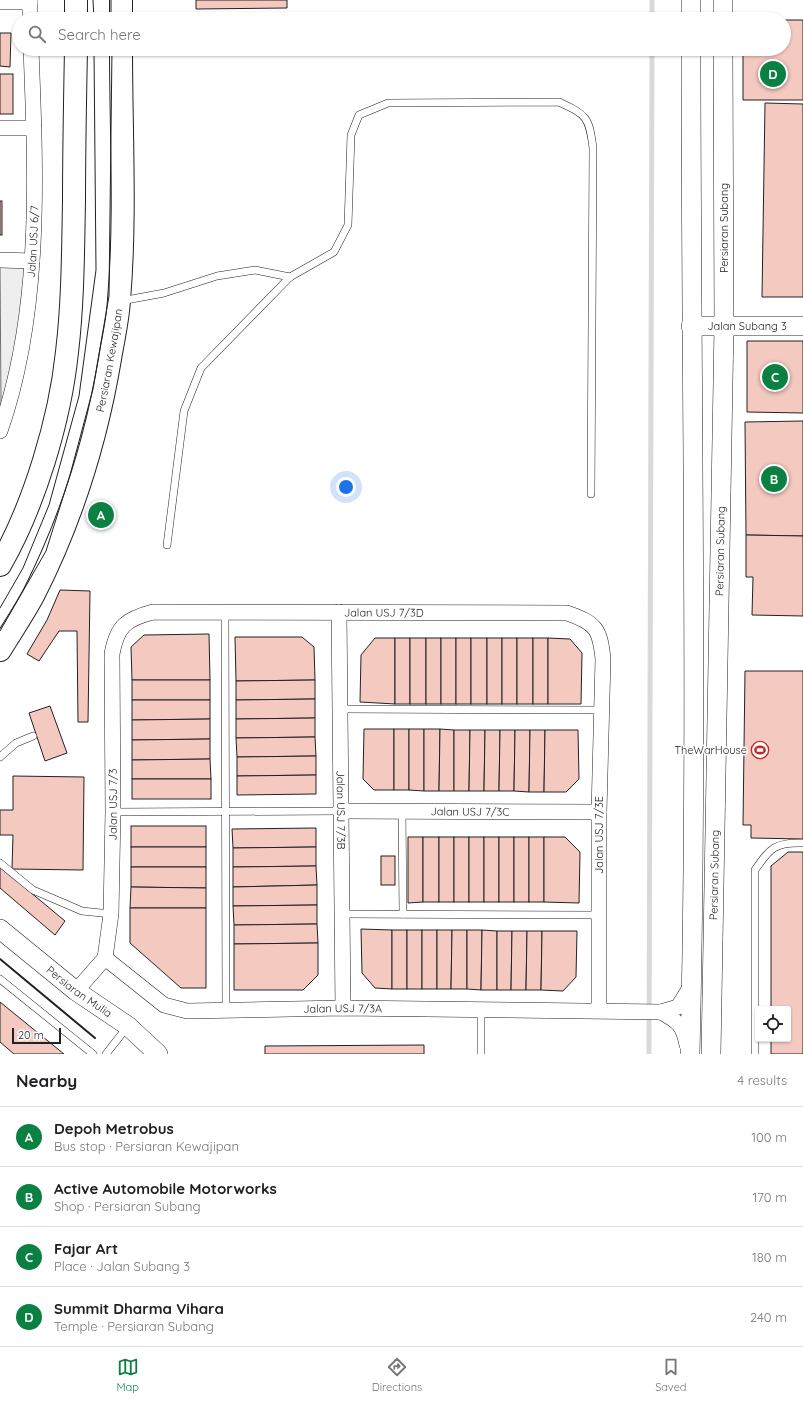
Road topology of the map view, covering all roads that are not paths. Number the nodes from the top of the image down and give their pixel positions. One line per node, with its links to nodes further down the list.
1 (76, 0): 8 (main road)
2 (121, 0): 9 (main road)
3 (691, 0): 10 (street)
4 (723, 0): 11 (street)
5 (30, 1): 6 (street); 7 (street)
6 (0, 2)
7 (30, 12)
8 (76, 12)
9 (121, 12)
10 (691, 12)
11 (723, 12)
12 (31, 56): 18 (street, Jalan USJ 6/7)
13 (76, 56): 29 (main road)
14 (121, 56): 22 (main road, Persiaran Kewajipan)
15 (691, 56): 23 (street, Persiaran Subang)
16 (723, 56): 24 (street, Persiaran Subang)
17 (0, 128): 18 (street)
18 (34, 128): 20 (street, Jalan USJ 6/7)
19 (0, 260): 20 (street)
20 (32, 261): 26 (street, Jalan USJ 6/7)
21 (290, 277): 22 (lane); 27 (lane); 28 (lane)
22 (119, 302): 33 (main road, Persiaran Kewajipan)
23 (691, 326): 24 (street, Jalan Subang 3); 53 (street, Persiaran Subang)
24 (724, 326): 25 (street, Jalan Subang 3); 66 (street, Persiaran Subang)
25 (803, 326)
26 (0, 431)
27 (591, 494)
28 (167, 545)
29 (0, 565)
30 (225, 612): 31 (street, Jalan USJ 7/3D); 32 (street, Jalan USJ 7/3D); 39 (lane)
31 (339, 612): 34 (street, Jalan USJ 7/3D); 35 (street, Jalan USJ 7/3B)
32 (136, 616): 42 (street, Jalan USJ 7/3)
33 (0, 650)
34 (603, 659): 36 (street, Jalan USJ 7/3E)
35 (340, 709): 36 (lane); 40 (street, Jalan USJ 7/3B)
36 (602, 710): 43 (street, Jalan USJ 7/3E)
37 (33, 736): 38 (lane)
38 (0, 757)
39 (225, 811): 40 (lane); 42 (lane); 57 (lane)
40 (340, 811): 41 (street, Jalan USJ 7/3C); 47 (street, Jalan USJ 7/3B)
41 (402, 811): 43 (street, Jalan USJ 7/3C); 48 (lane)
42 (113, 812): 46 (street, Jalan USJ 7/3)
43 (599, 812): 49 (street, Jalan USJ 7/3E)
44 (803, 843): 67 (lane)
45 (0, 863): 46 (lane)
46 (111, 914): 51 (street, Jalan USJ 7/3)
47 (341, 914): 48 (lane); 55 (street, Jalan USJ 7/3B)
48 (403, 914): 49 (lane)
49 (599, 915): 56 (street, Jalan USJ 7/3E)
50 (0, 929): 54 (street, Persiaran Mulia)
51 (105, 958): 54 (street); 57 (street, Jalan USJ 7/3A)
52 (0, 979): 61 (lane)
53 (692, 986): 59 (street); 65 (street, Persiaran Subang)
54 (76, 991): 60 (street, Persiaran Mulia)
55 (343, 1008): 57 (street, Jalan USJ 7/3A); 58 (street, Jalan USJ 7/3A)
56 (598, 1010): 58 (street, Jalan USJ 7/3A); 59 (street, Jalan USJ 7/3A)
57 (226, 1011)
58 (481, 1011): 64 (lane)
59 (662, 1012): 65 (street)
60 (128, 1026): 62 (lane); 63 (street, Persiaran Mulia)
61 (93, 1054)
62 (106, 1054)
63 (158, 1054)
64 (481, 1054)
65 (690, 1054)
66 (711, 1054)
67 (755, 1054)

